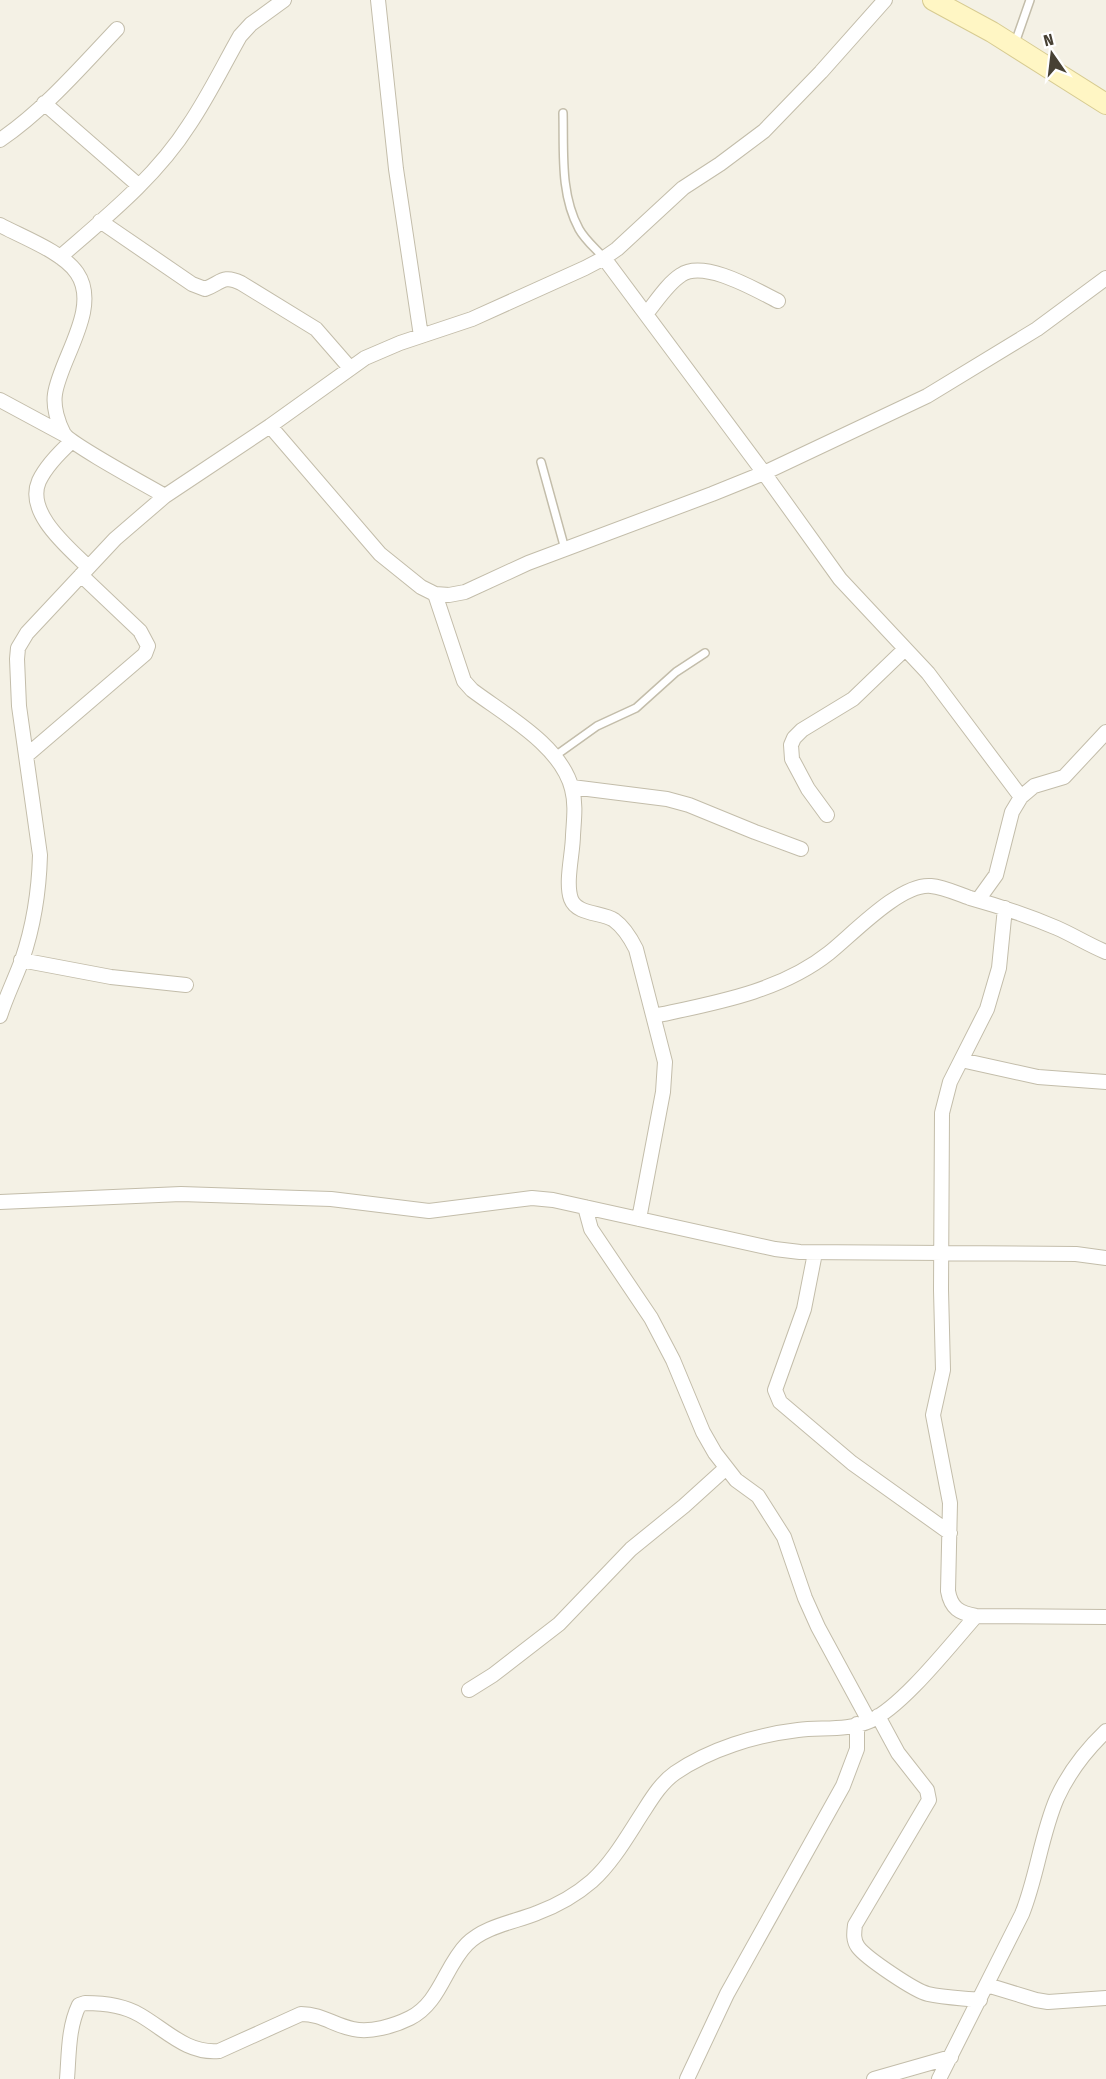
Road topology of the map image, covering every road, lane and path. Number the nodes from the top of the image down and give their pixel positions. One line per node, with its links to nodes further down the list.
1 (284, 0): 12 (street)
2 (378, 0): 20 (street)
3 (885, 0): 16 (street)
4 (933, 0): 7 (street)
5 (1030, 0): 7 (lane)
6 (117, 29): 8 (street)
7 (1014, 45): 9 (street)
8 (44, 104): 11 (street); 12 (street)
9 (1106, 104)
10 (563, 113): 16 (lane)
11 (0, 140)
12 (138, 185): 13 (street)
13 (100, 222): 15 (street); 21 (street)
14 (0, 225): 15 (street)
15 (60, 257): 24 (street)
16 (604, 258): 19 (street); 20 (street)
17 (1106, 278): 26 (street)
18 (778, 301): 19 (street)
19 (646, 314): 26 (street)
20 (421, 336): 21 (street)
21 (350, 368): 23 (street)
22 (0, 400): 24 (street)
23 (270, 426): 27 (street); 30 (street)
24 (69, 438): 27 (street); 29 (street)
25 (541, 462): 28 (lane)
26 (764, 473): 28 (street); 31 (street)
27 (165, 496): 29 (street)
28 (565, 549): 30 (street)
29 (85, 571): 34 (street); 34 (street)
30 (435, 594): 35 (street)
31 (905, 649): 37 (street); 38 (street)
32 (705, 653): 35 (lane)
33 (1106, 732): 37 (street)
34 (26, 756): 43 (street)
35 (555, 756): 36 (street)
36 (572, 787): 39 (street); 46 (street)
37 (1022, 797): 40 (street)
38 (827, 815)
39 (801, 849)
40 (978, 900): 41 (street); 46 (street)
41 (1005, 908): 42 (street); 47 (street)
42 (1106, 952)
43 (21, 960): 44 (street); 45 (street)
44 (186, 985)
45 (1, 1007)
46 (654, 1016): 51 (street)
47 (961, 1060): 48 (street); 53 (street)
48 (1106, 1082)
49 (0, 1202): 50 (street)
50 (585, 1207): 51 (street); 55 (street)
51 (639, 1219): 52 (street)
52 (815, 1253): 53 (street); 56 (street)
53 (942, 1253): 54 (street); 56 (street)
54 (1106, 1258)
55 (726, 1468): 59 (street); 60 (street)
56 (950, 1533): 57 (street)
57 (976, 1616): 58 (street); 60 (street)
58 (1106, 1617)
59 (469, 1690)
60 (868, 1721): 64 (street); 66 (street); 67 (street)
61 (1106, 1731): 62 (street)
62 (987, 1985): 63 (street); 64 (street)
63 (1106, 1998)
64 (980, 2000): 65 (street)
65 (951, 2057): 68 (street); 69 (street)
66 (67, 2079)
67 (687, 2079)
68 (874, 2079)
69 (939, 2079)

